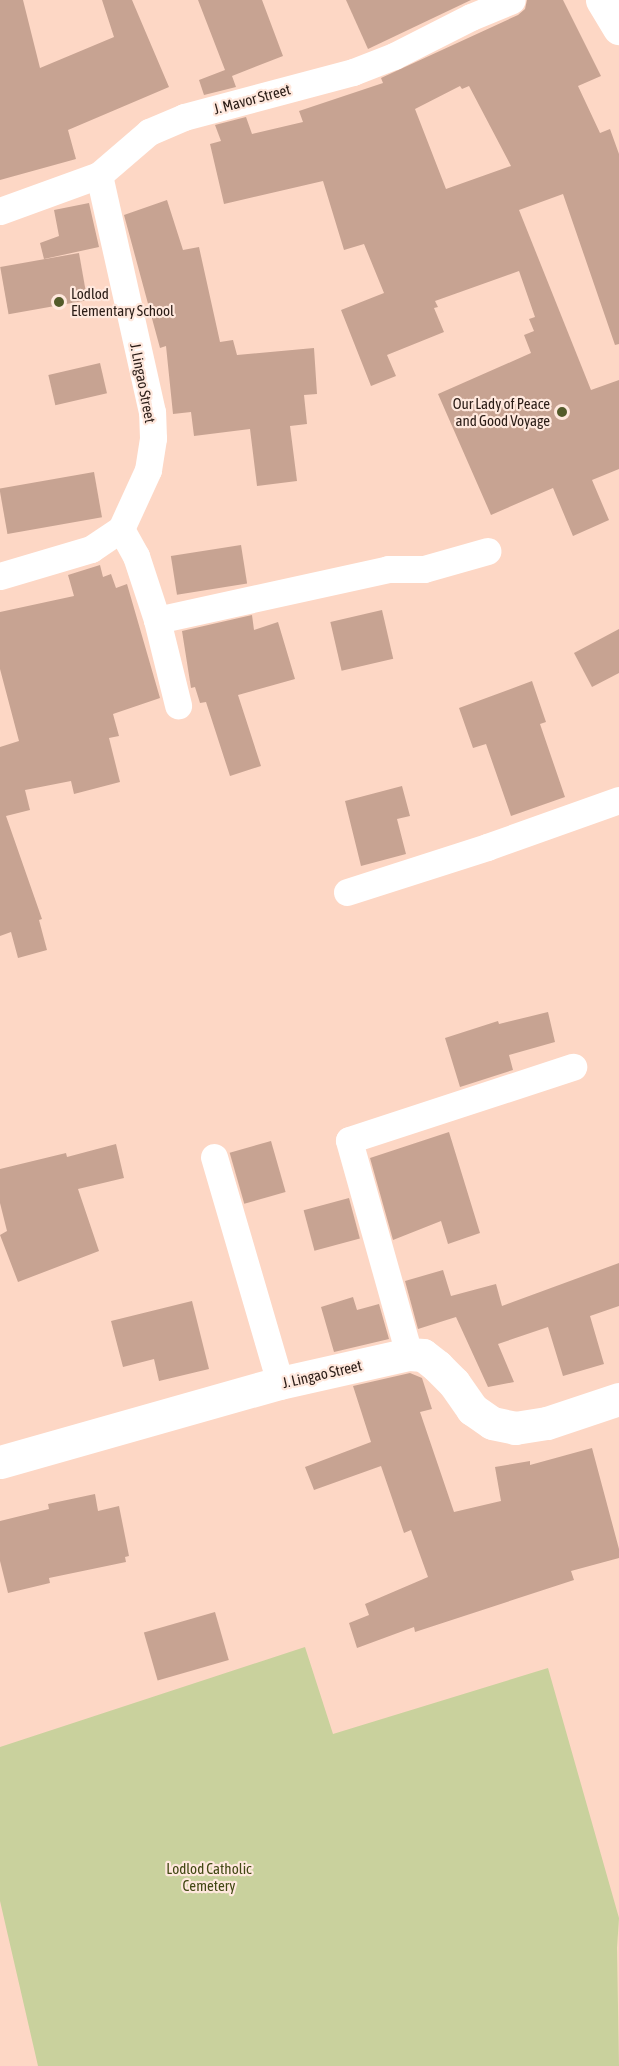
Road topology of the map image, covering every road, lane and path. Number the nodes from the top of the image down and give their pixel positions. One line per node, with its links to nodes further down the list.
1 (512, 0): 4 (street, J. Mavor Street)
2 (602, 0): 3 (street)
3 (619, 28)
4 (99, 175): 5 (street, J. Mavor Street); 6 (street, J. Lingao Street)
5 (0, 211)
6 (122, 529): 8 (street); 9 (street)
7 (487, 550): 9 (street)
8 (0, 576)
9 (157, 620): 10 (street)
10 (178, 705)
11 (619, 800): 12 (street)
12 (347, 892)
13 (573, 1067): 15 (street)
14 (214, 1157): 16 (street)
15 (409, 1354): 16 (street, J. Lingao Street); 17 (street)
16 (280, 1383): 18 (street, J. Lingao Street)
17 (619, 1399)
18 (0, 1462)

